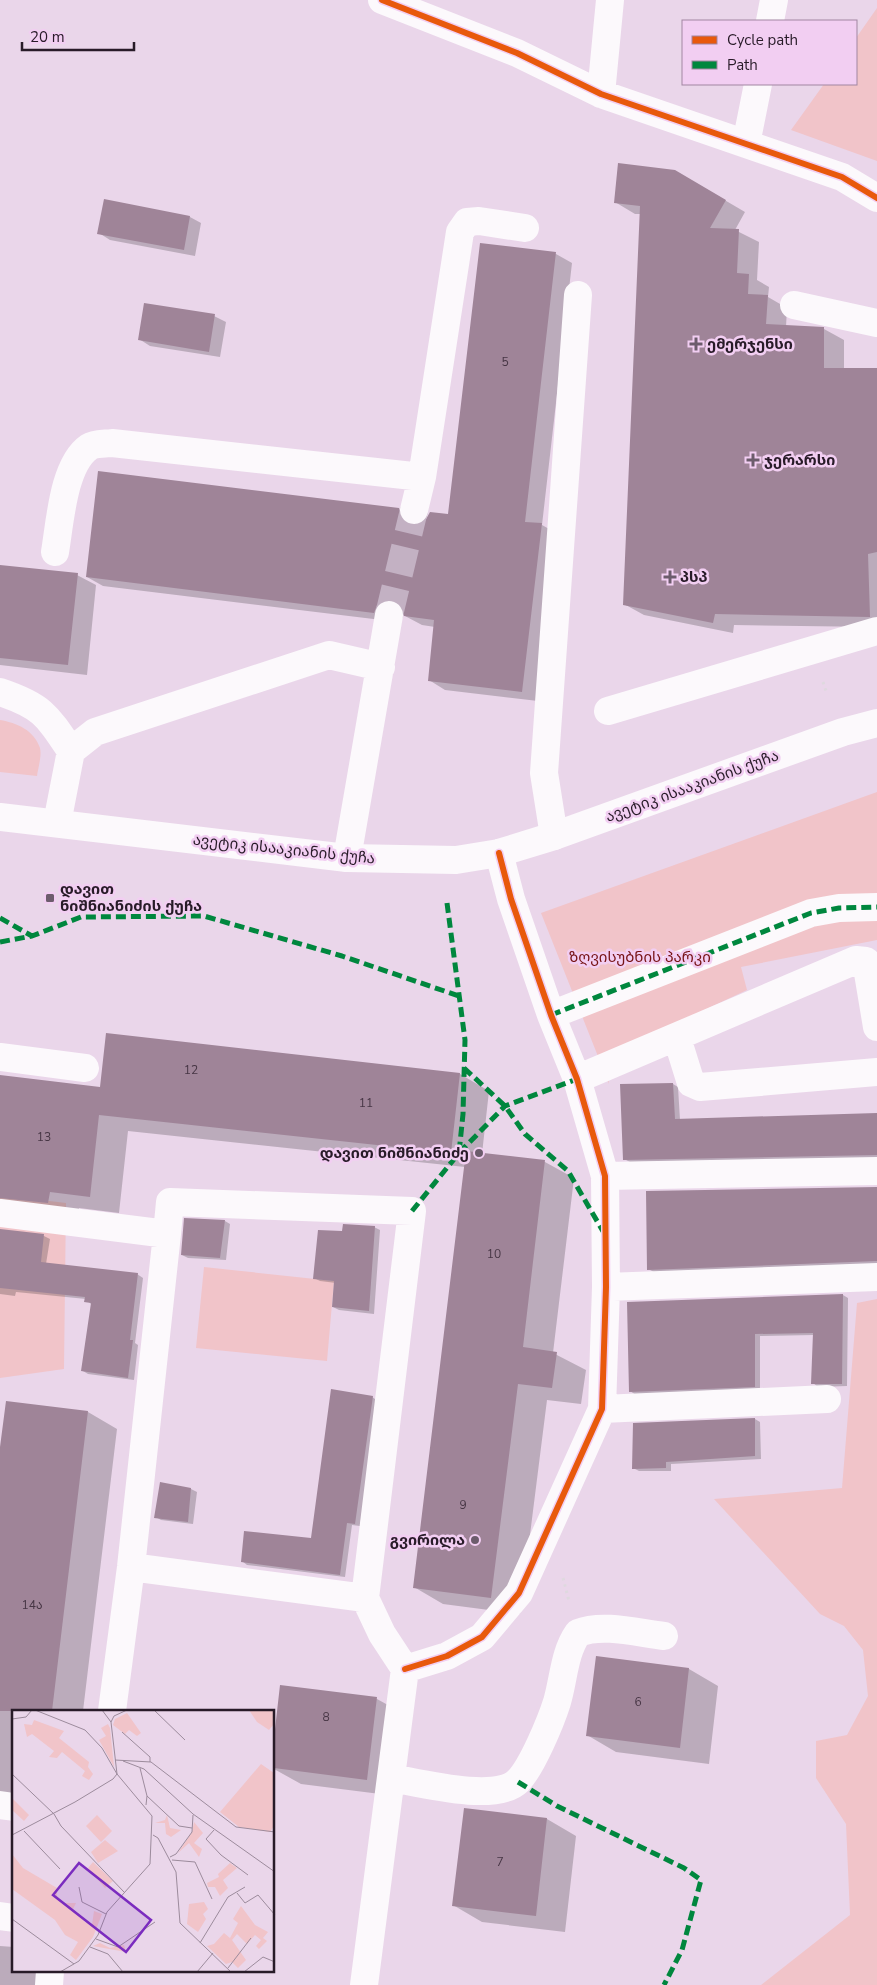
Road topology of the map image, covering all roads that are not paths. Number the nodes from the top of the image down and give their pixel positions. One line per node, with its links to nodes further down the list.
1 (382, 0): 6 (street)
2 (610, 0): 6 (street)
3 (774, 0): 4 (street)
4 (770, 20)
5 (758, 85): 7 (street)
6 (601, 94): 7 (street)
7 (746, 144): 8 (street)
8 (877, 198)
9 (525, 228): 13 (street)
10 (578, 295): 25 (street)
11 (794, 306): 12 (street)
12 (877, 324)
13 (422, 477): 14 (street); 15 (street)
14 (414, 510)
15 (55, 552)
16 (390, 615): 18 (street)
17 (877, 631): 20 (street)
18 (381, 667): 22 (street); 27 (street)
19 (0, 692): 22 (street)
20 (608, 711)
21 (877, 723): 25 (street, ავეტიკ ისააკიანის ქუჩა)
22 (71, 751): 24 (street)
23 (0, 817): 24 (street, ავეტიკ ისააკიანის ქუჩა)
24 (57, 823): 27 (street, ავეტიკ ისააკიანის ქუჩა)
25 (554, 836): 26 (street, ავეტიკ ისააკიანის ქუჩა)
26 (499, 853): 27 (street, ავეტიკ ისააკიანის ქუჩა); 29 (street)
27 (347, 858)
28 (877, 907): 29 (street)
29 (551, 1015): 35 (street)
30 (877, 1027): 31 (street)
31 (677, 1038): 34 (street); 35 (street)
32 (0, 1057): 33 (street)
33 (85, 1068)
34 (877, 1072)
35 (576, 1079): 37 (street)
36 (877, 1171): 37 (street)
37 (605, 1176): 41 (street)
38 (0, 1213): 39 (street)
39 (167, 1234): 44 (street); 45 (street)
40 (877, 1277): 41 (street)
41 (606, 1286): 43 (street)
42 (827, 1399): 43 (street)
43 (602, 1409): 47 (street)
44 (131, 1568): 45 (street); 48 (street)
45 (365, 1598): 47 (street)
46 (664, 1636): 49 (street)
47 (405, 1669): 49 (street)
48 (112, 1710)
49 (391, 1778): 52 (street)
50 (50, 1972): 51 (street)
51 (49, 1985)
52 (364, 1985)

